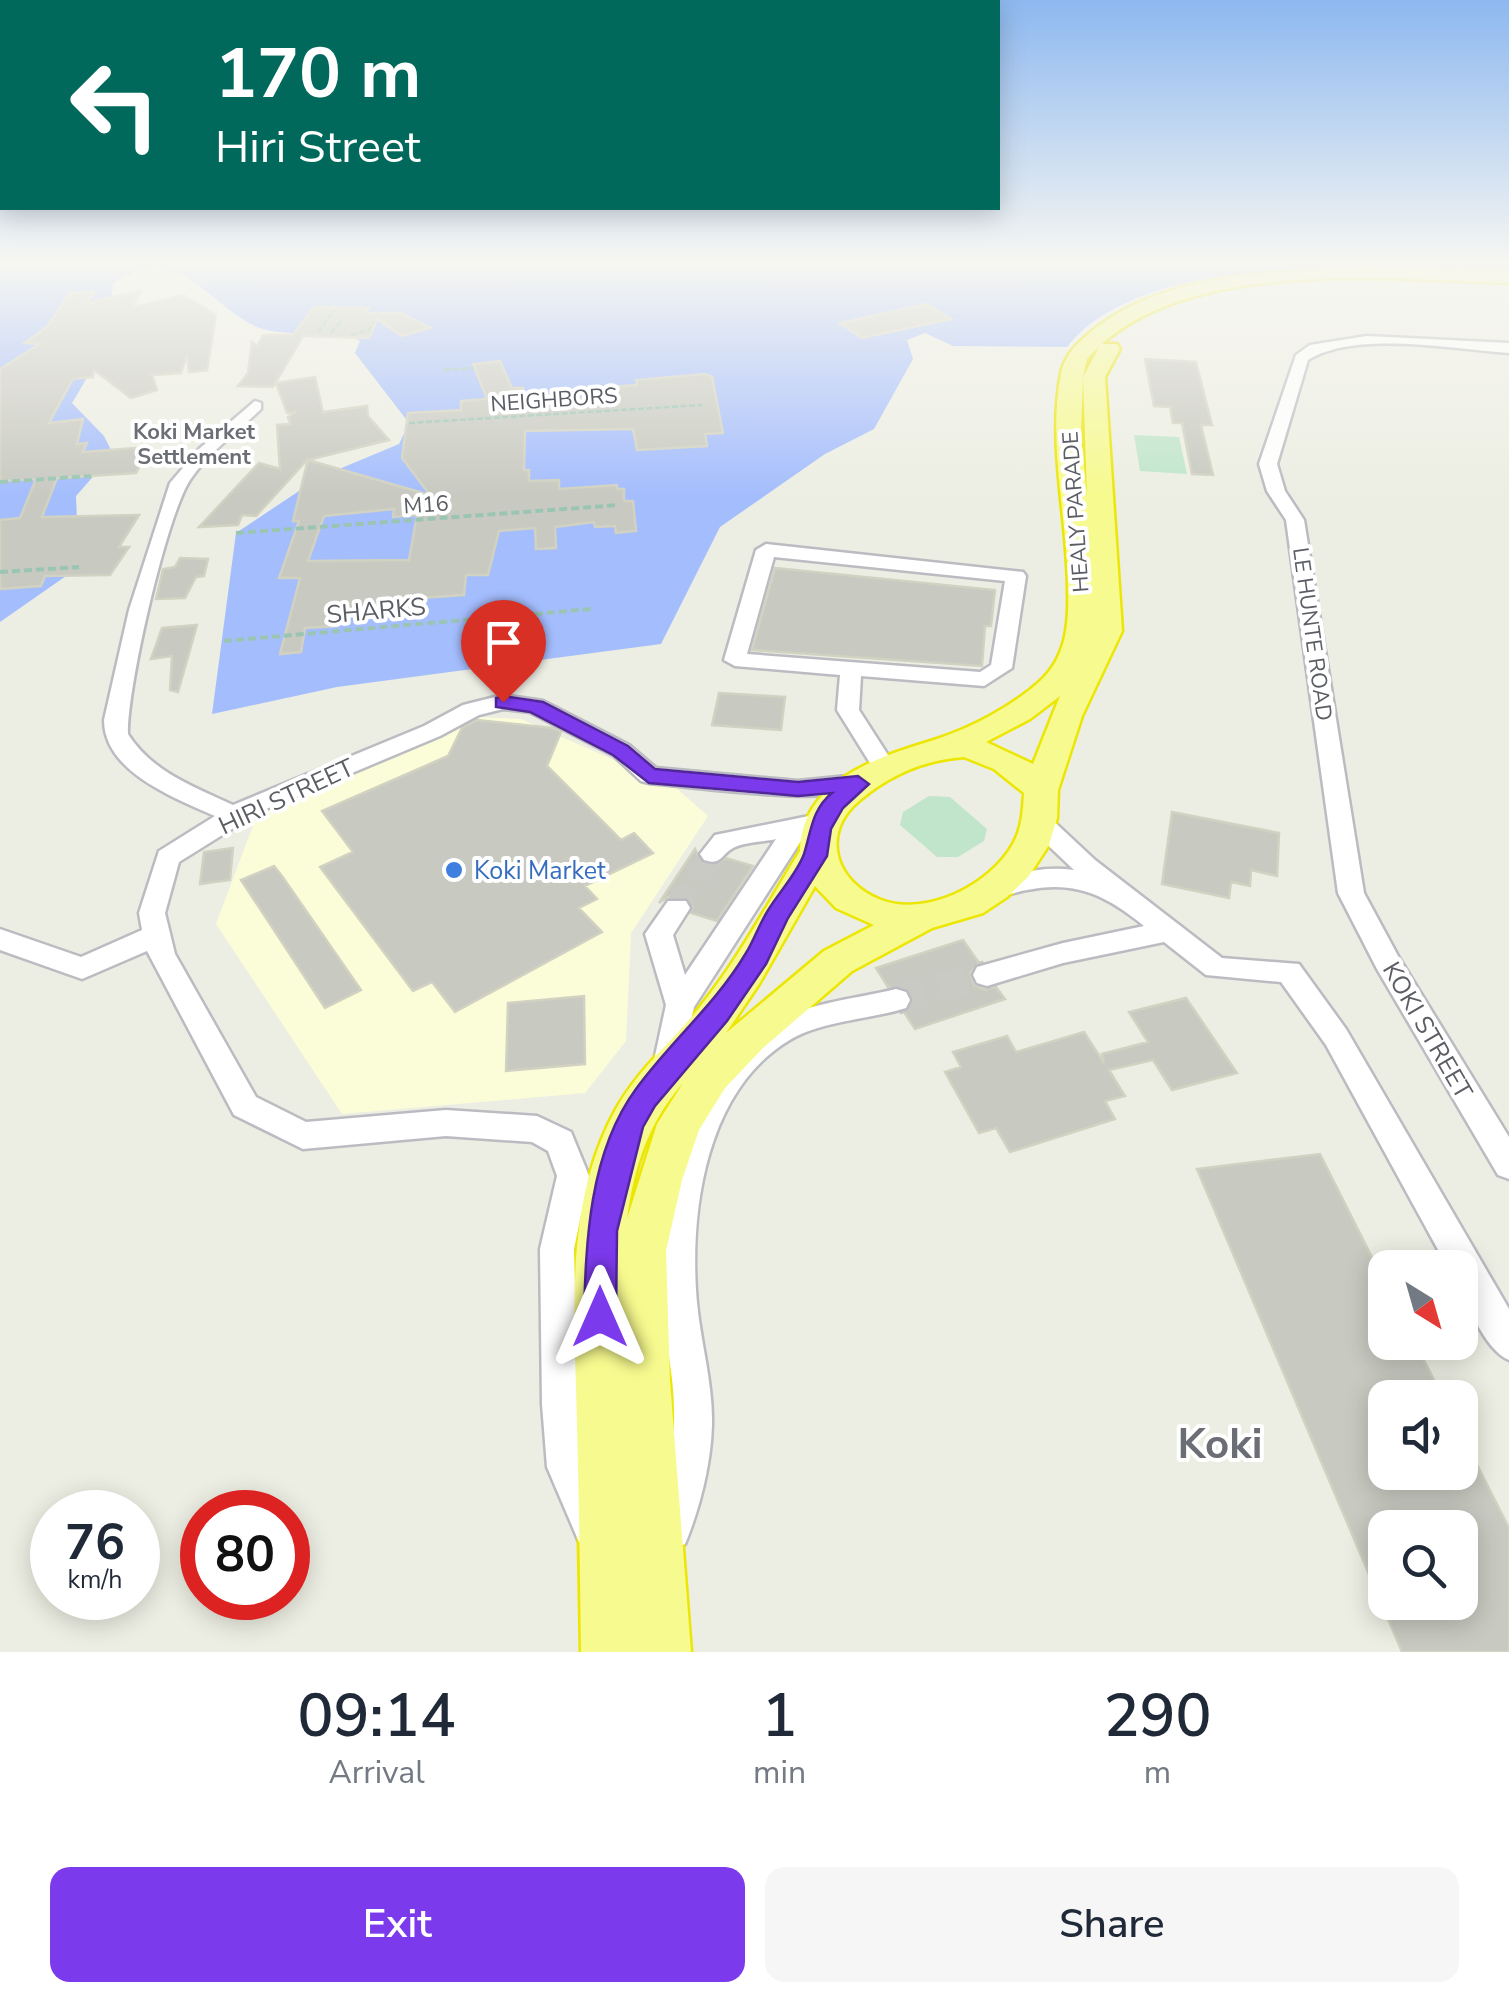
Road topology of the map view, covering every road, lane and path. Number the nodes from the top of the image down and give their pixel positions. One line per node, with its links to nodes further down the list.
1 (1094, 341): 18 (highway, HEALY PARADE)
2 (1116, 341): 20 (highway, HEALY PARADE)
3 (1509, 348): 25 (street, LE HUNTE ROAD)
4 (474, 368): 5 (path)
5 (444, 370)
6 (702, 404): 8 (path, NEIGHBORS)
7 (255, 406): 21 (street)
8 (409, 423)
9 (91, 476): 10 (path)
10 (0, 482)
11 (619, 505): 12 (path, M16)
12 (236, 533)
13 (78, 566): 14 (path)
14 (0, 572)
15 (591, 608): 16 (path, SHARKS)
16 (224, 641)
17 (851, 668): 17 (street); 19 (street)
18 (943, 748): 19 (highway); 20 (highway)
19 (870, 775): 21 (street, HIRI STREET); 22 (highway)
20 (1040, 806): 24 (highway); 26 (street)
21 (234, 815): 30 (street, HIRI STREET)
22 (812, 834): 23 (street); 28 (highway); 34 (street); 35 (highway)
23 (713, 854)
24 (985, 892): 26 (street); 28 (highway)
25 (1351, 893): 36 (street, KOKI STREET)
26 (1126, 898): 29 (street)
27 (677, 908): 34 (street)
28 (922, 917): 39 (highway)
29 (1166, 932): 32 (street); 37 (street)
30 (157, 935): 31 (street); 38 (street, HIRI STREET)
31 (0, 939)
32 (988, 975)
33 (896, 1000): 39 (street)
34 (680, 1005): 35 (street)
35 (667, 1070): 38 (highway)
36 (1509, 1165)
37 (1509, 1343)
38 (608, 1562): 40 (highway)
39 (656, 1591): 41 (highway)
40 (610, 1652)
41 (662, 1652)

